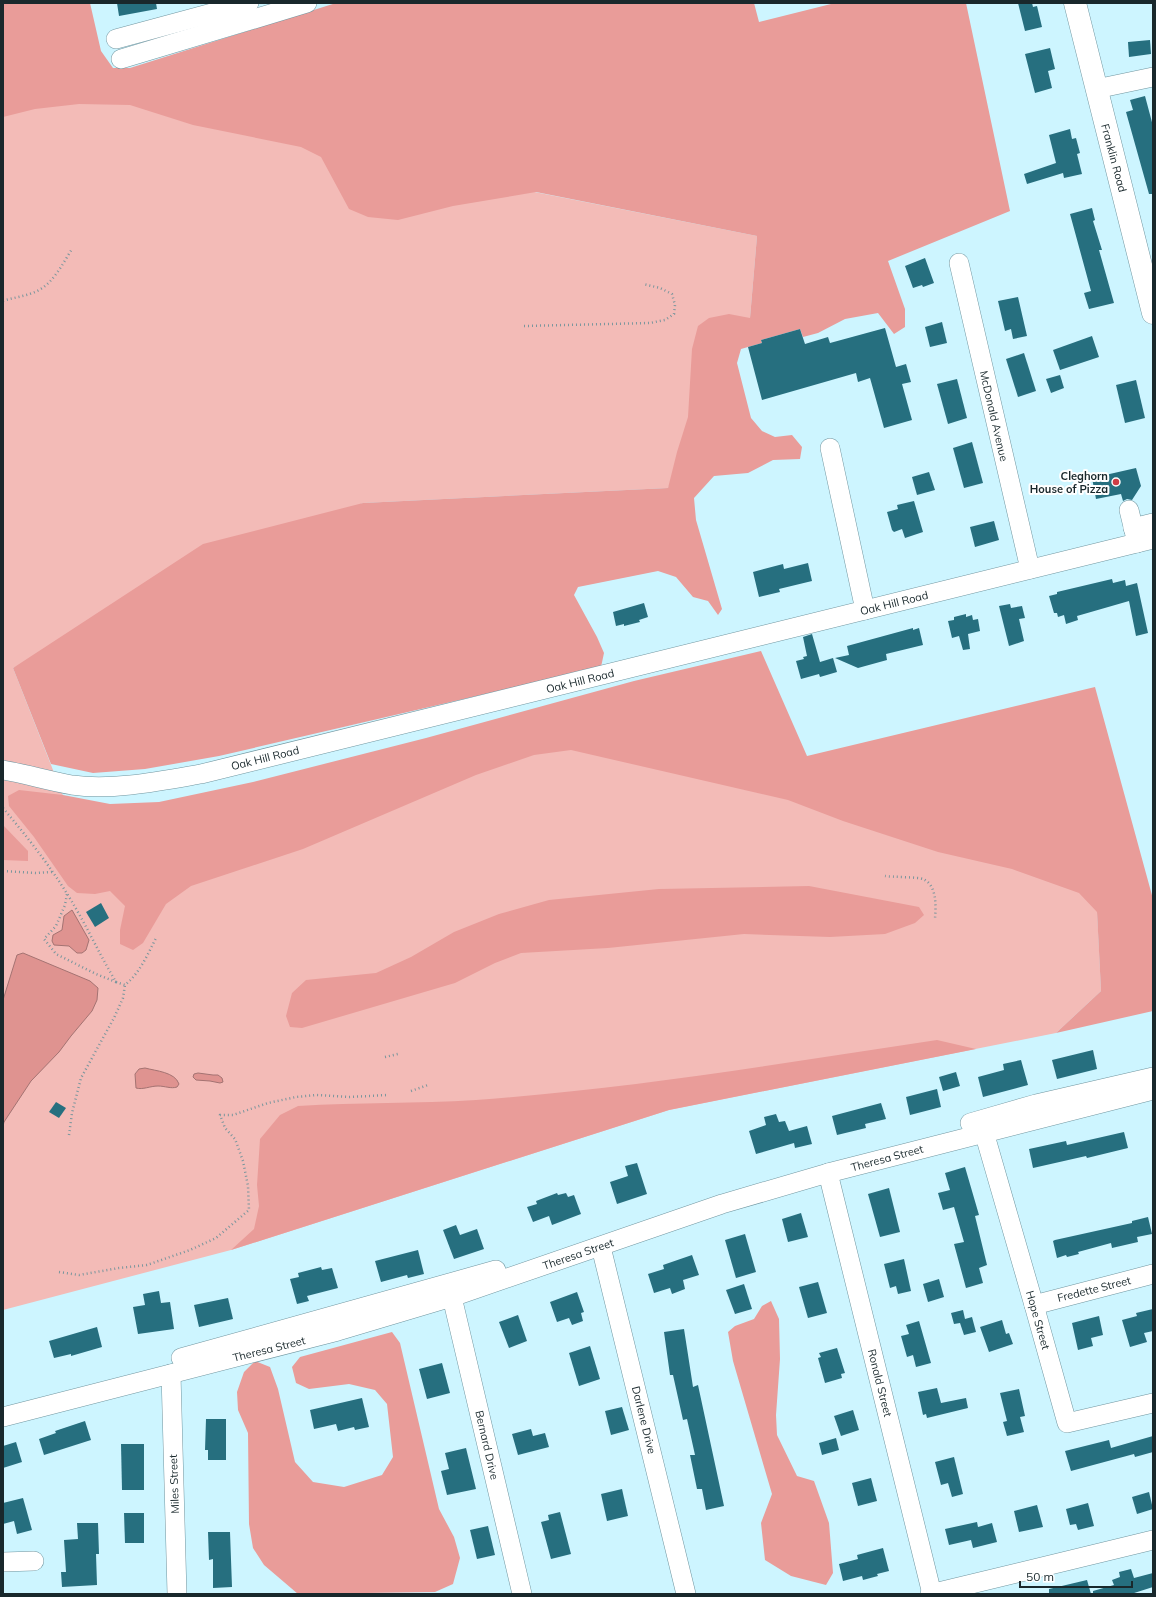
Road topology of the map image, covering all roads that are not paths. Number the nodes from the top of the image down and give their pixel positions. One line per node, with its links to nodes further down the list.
1 (249, 3): 4 (street)
2 (307, 3): 5 (street)
3 (1075, 3): 7 (main road, Franklin Road)
4 (116, 38)
5 (121, 59)
6 (1153, 77): 7 (street)
7 (1096, 89): 9 (main road, Franklin Road)
8 (959, 263): 14 (street, McDonald Avenue)
9 (1153, 313)
10 (830, 448): 15 (street)
11 (1129, 510): 13 (street)
12 (1153, 523): 13 (street, Oak Hill Road)
13 (1141, 537): 14 (street, Oak Hill Road)
14 (1030, 569): 15 (street, Oak Hill Road)
15 (865, 610): 16 (street, Oak Hill Road)
16 (3, 770)
17 (1153, 1077): 26 (street)
18 (1153, 1090): 19 (street, Theresa Street)
19 (984, 1132): 20 (street, Theresa Street); 24 (street, Hope Street)
20 (828, 1173): 21 (street, Theresa Street); 35 (street, Ronald Street)
21 (601, 1247): 23 (street, Theresa Street); 34 (street, Darlene Drive)
22 (1153, 1274): 24 (street, Fredette Street)
23 (452, 1297): 25 (street, Theresa Street); 33 (street, Bernard Drive)
24 (1034, 1305): 27 (street, Hope Street)
25 (171, 1374): 28 (street, Theresa Street); 32 (street, Miles Street)
26 (3, 1403)
27 (1153, 1403)
28 (3, 1417)
29 (1153, 1540): 35 (street)
30 (34, 1561): 31 (street)
31 (3, 1562)
32 (177, 1594)
33 (522, 1594)
34 (686, 1594)
35 (931, 1594)

